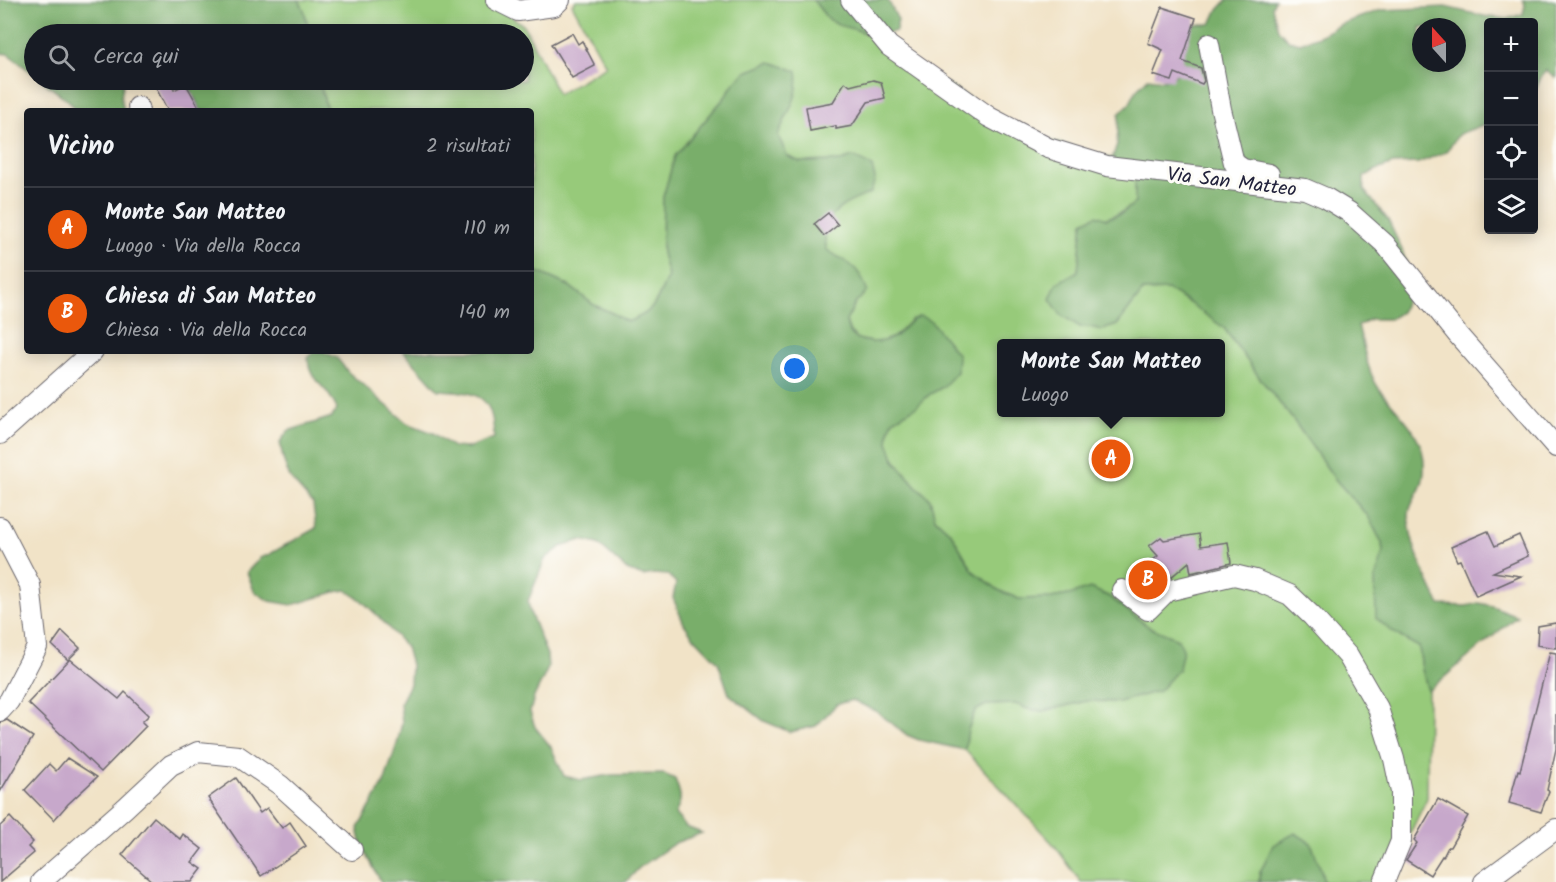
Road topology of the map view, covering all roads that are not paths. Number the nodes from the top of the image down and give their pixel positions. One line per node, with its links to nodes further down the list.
1 (496, 0): 2 (street)
2 (560, 0)
3 (851, 0): 5 (street, Via San Matteo)
4 (1209, 44): 5 (street)
5 (1305, 189): 8 (street, Via San Matteo)
6 (90, 354): 7 (street)
7 (0, 434)
8 (1556, 447)
9 (0, 527): 11 (street)
10 (1122, 590): 15 (street)
11 (0, 711)
12 (1556, 829): 16 (street)
13 (352, 850): 14 (street)
14 (41, 882)
15 (1384, 882)
16 (1484, 882)

